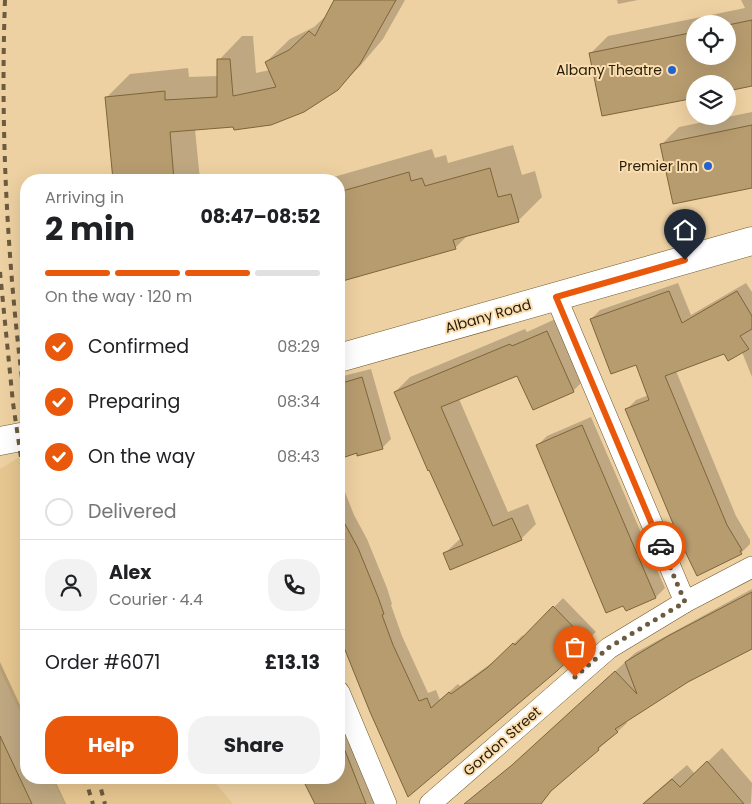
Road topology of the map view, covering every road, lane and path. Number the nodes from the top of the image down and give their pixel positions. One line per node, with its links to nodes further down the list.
1 (752, 241): 2 (street, Albany Road)
2 (556, 297): 3 (street, Albany Road); 7 (street)
3 (345, 356)
4 (20, 437): 5 (street)
5 (0, 441)
6 (752, 566): 7 (street, Gordon Street)
7 (685, 602): 10 (street, Gordon Street)
8 (345, 706): 9 (street)
9 (386, 804)
10 (430, 804)

